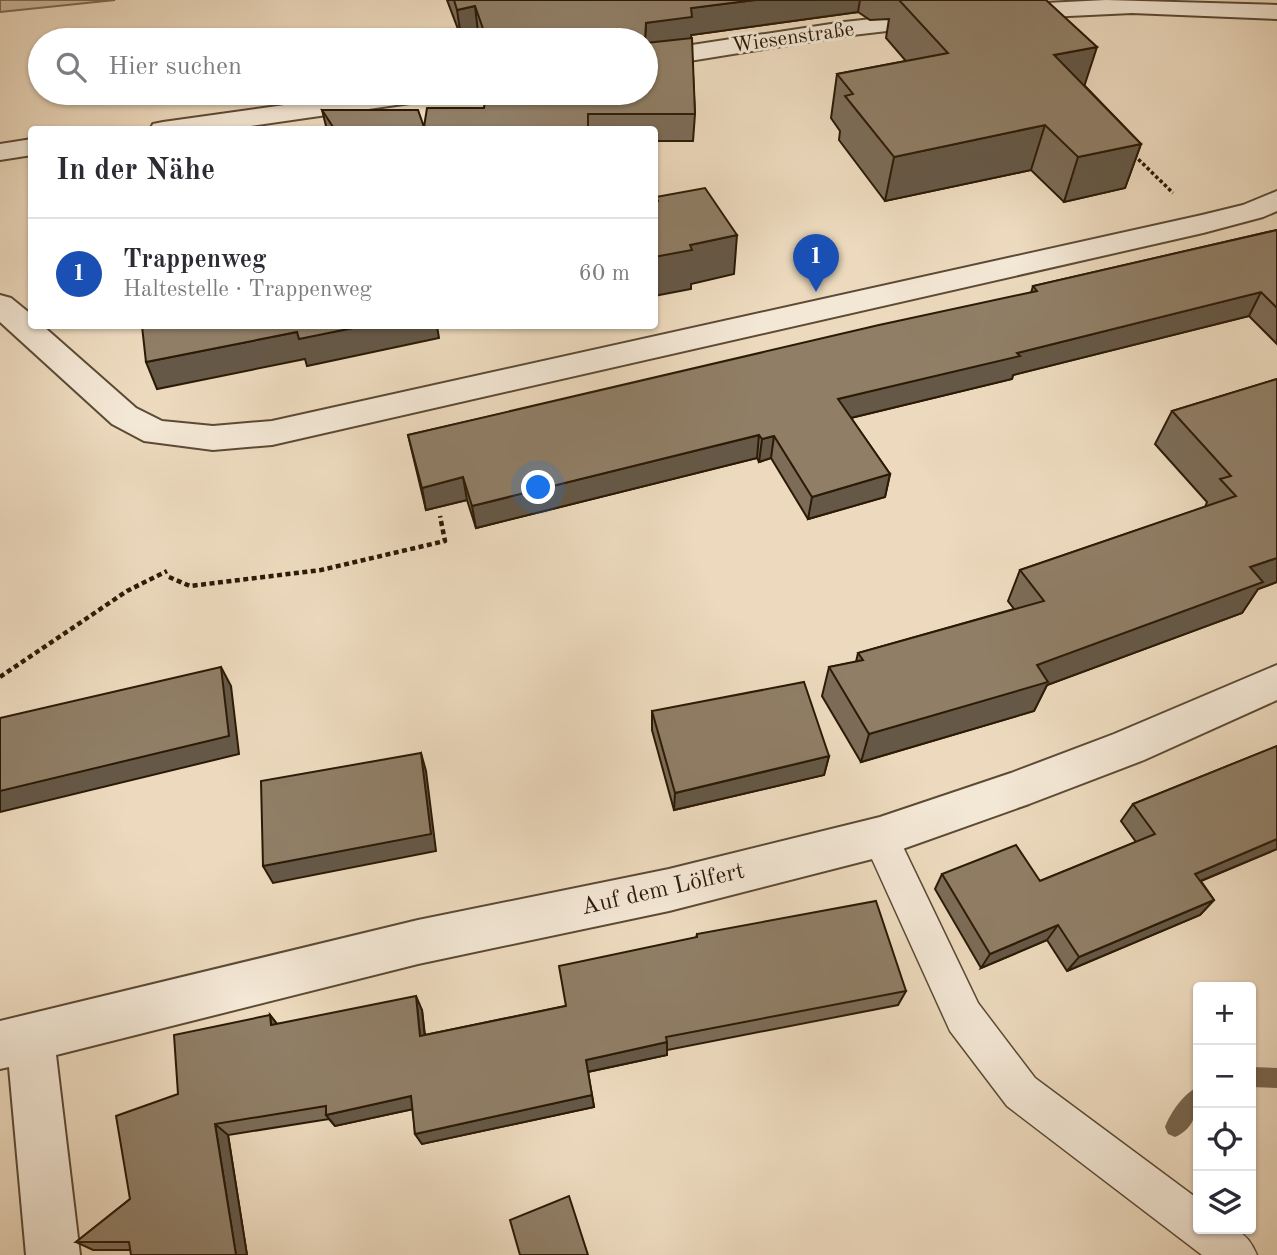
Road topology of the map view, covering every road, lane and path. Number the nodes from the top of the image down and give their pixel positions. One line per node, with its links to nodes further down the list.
1 (1277, 12): 2 (street, Wiesenstraße)
2 (658, 58)
3 (339, 105): 4 (street)
4 (191, 126)
5 (28, 148): 7 (street)
6 (1129, 150): 9 (path)
7 (0, 152)
8 (1277, 200): 9 (street)
9 (1203, 223): 10 (street)
10 (0, 305)
11 (440, 516): 12 (path)
12 (0, 677)
13 (1277, 682): 14 (street, Auf dem Lölfert)
14 (880, 838): 15 (street, Auf dem Lölfert); 16 (lane)
15 (15, 1040): 18 (street)
16 (1193, 1221)
17 (1210, 1234): 19 (lane)
18 (53, 1255)
19 (1235, 1255)

